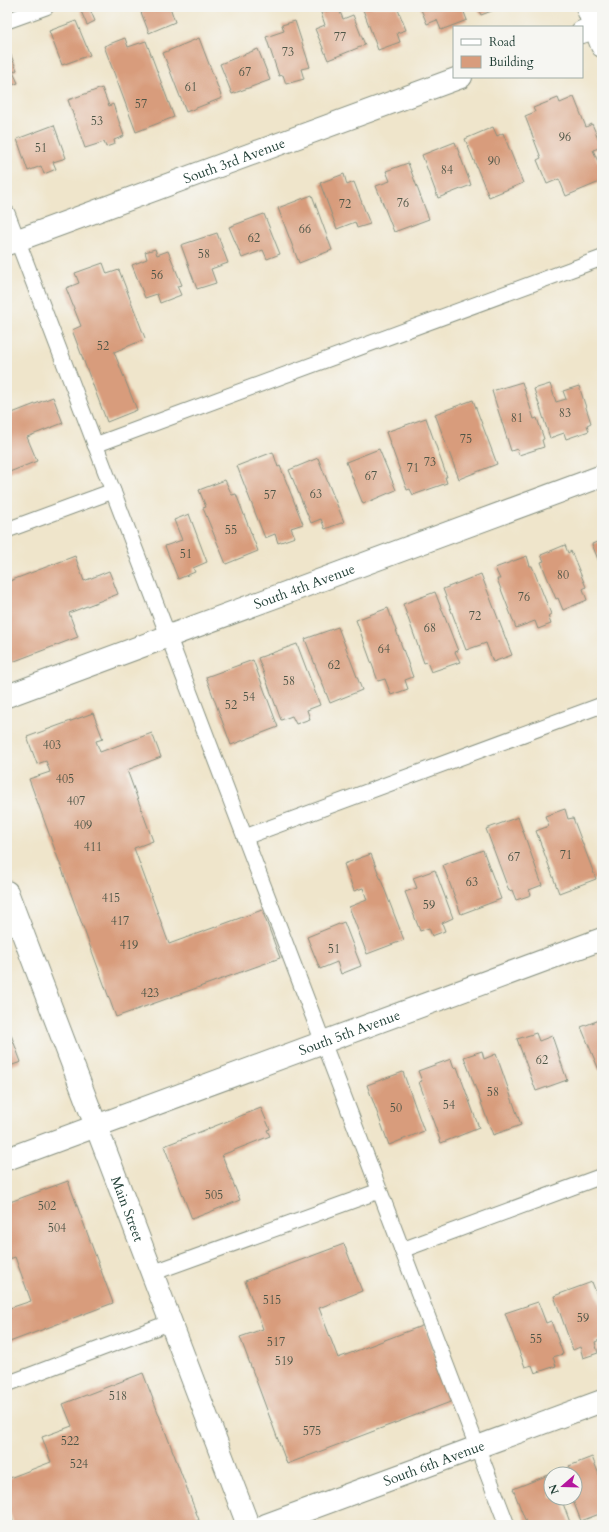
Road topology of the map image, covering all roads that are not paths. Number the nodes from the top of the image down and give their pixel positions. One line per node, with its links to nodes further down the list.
1 (46, 7): 3 (lane)
2 (587, 7): 4 (street)
3 (7, 21)
4 (595, 33)
5 (458, 78): 7 (street, South 3rd Avenue)
6 (7, 213): 7 (lane)
7 (12, 242): 9 (lane)
8 (602, 258): 9 (lane)
9 (95, 445): 11 (lane)
10 (602, 476): 13 (street, South 4th Avenue)
11 (113, 492): 12 (lane); 13 (lane)
12 (7, 530)
13 (168, 636): 14 (street, South 4th Avenue); 16 (lane)
14 (7, 696)
15 (602, 706): 16 (lane)
16 (245, 837): 20 (lane)
17 (7, 892): 18 (street, Main Street)
18 (11, 913): 21 (street, Main Street)
19 (602, 939): 20 (street, South 5th Avenue)
20 (323, 1042): 21 (street, South 5th Avenue); 24 (lane)
21 (96, 1126): 22 (street, South 5th Avenue); 26 (street, Main Street)
22 (7, 1159)
23 (602, 1176): 25 (lane)
24 (379, 1191): 25 (lane); 26 (lane)
25 (402, 1250): 30 (lane)
26 (152, 1273): 27 (street, Main Street)
27 (171, 1322): 28 (lane); 31 (street, Main Street)
28 (7, 1384)
29 (602, 1401): 30 (street, South 6th Avenue)
30 (477, 1447): 32 (street, South 6th Avenue); 33 (lane)
31 (248, 1525)
32 (266, 1525)
33 (507, 1525)

